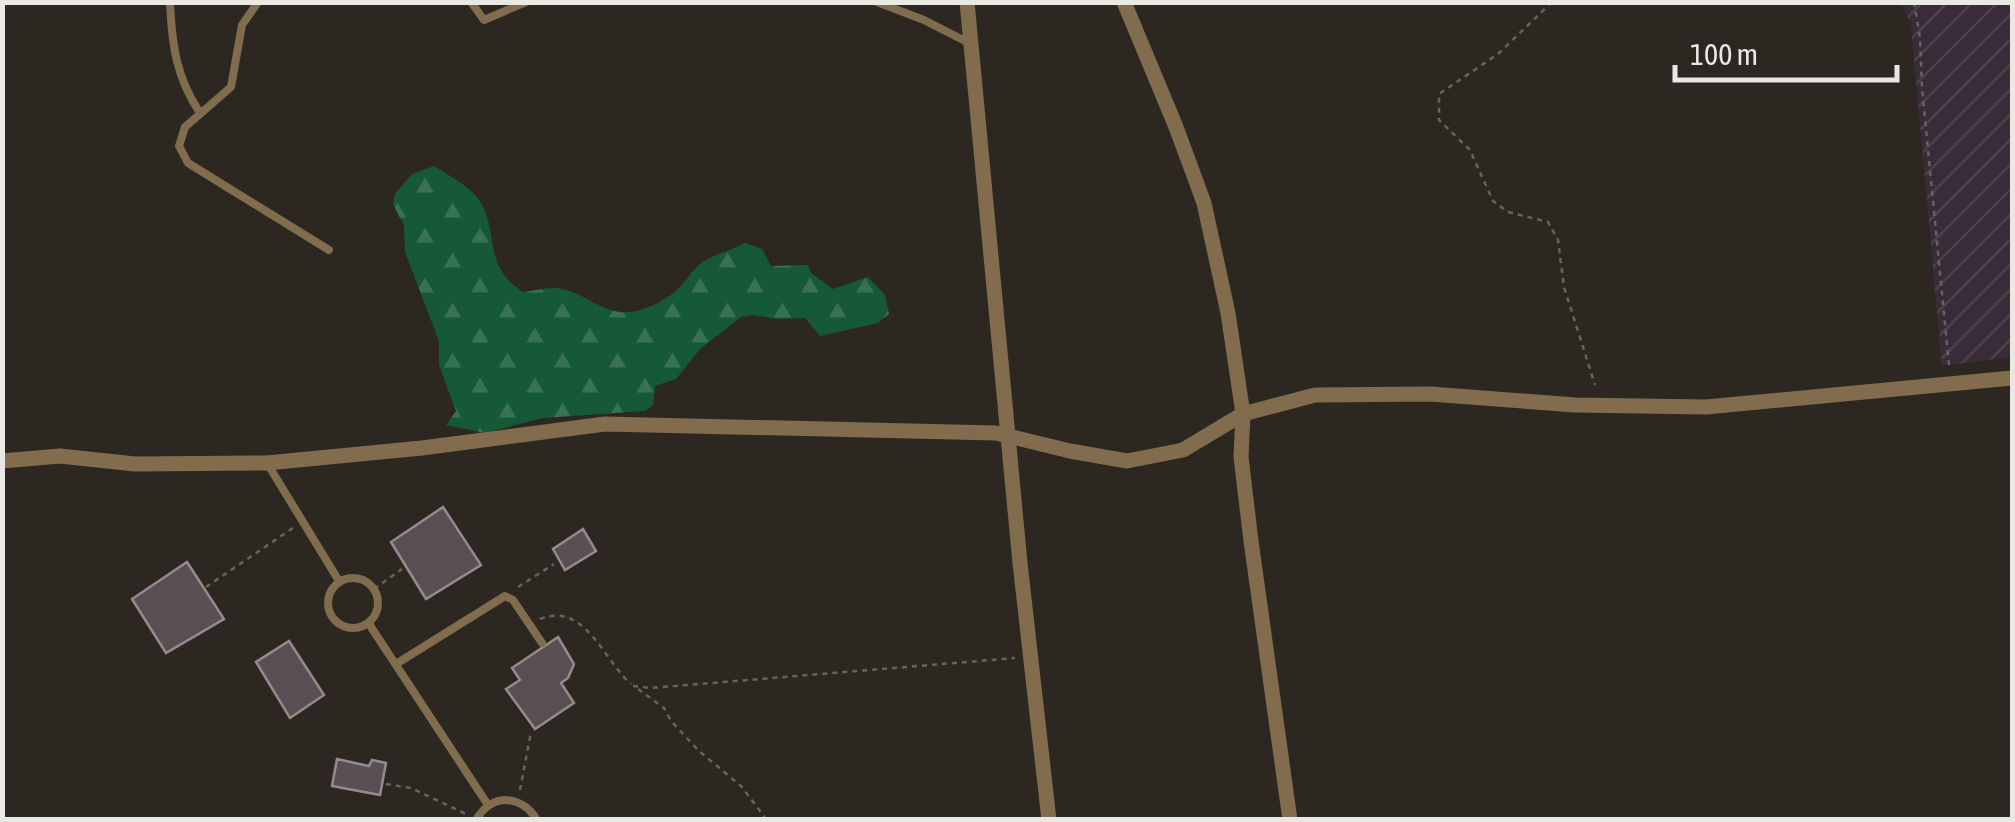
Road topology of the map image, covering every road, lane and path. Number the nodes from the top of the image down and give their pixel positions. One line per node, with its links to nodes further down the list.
1 (172, 2): 11 (lane)
2 (258, 2): 11 (lane)
3 (471, 2): 4 (lane)
4 (526, 2)
5 (878, 2): 10 (lane)
6 (967, 2): 10 (street)
7 (1124, 2): 18 (street)
8 (1552, 2): 16 (path)
9 (1914, 2): 13 (path)
10 (971, 43): 19 (street)
11 (200, 112): 12 (lane)
12 (329, 250)
13 (1950, 365): 15 (street)
14 (2012, 378): 15 (street)
15 (1951, 384): 17 (street)
16 (1595, 385): 17 (street)
17 (1600, 406): 18 (street)
18 (1242, 414): 19 (street); 43 (street)
19 (1011, 437): 21 (street); 32 (street)
20 (2, 462): 21 (street)
21 (267, 463): 22 (lane)
22 (302, 522): 25 (lane); 26 (path)
23 (554, 564): 28 (path)
24 (402, 569): 27 (path)
25 (339, 582): 27 (lane); 29 (lane)
26 (206, 587)
27 (374, 589): 29 (lane)
28 (504, 596): 30 (lane); 33 (lane)
29 (369, 624): 33 (lane)
30 (530, 625): 31 (lane); 34 (path)
31 (542, 643)
32 (1031, 655): 34 (path); 42 (street)
33 (396, 664): 38 (lane)
34 (633, 686): 41 (path)
35 (531, 732): 37 (path)
36 (386, 784): 39 (path)
37 (518, 802): 38 (lane); 40 (lane)
38 (488, 805): 39 (lane)
39 (476, 820)
40 (536, 820)
41 (767, 820)
42 (1049, 820)
43 (1290, 820)

